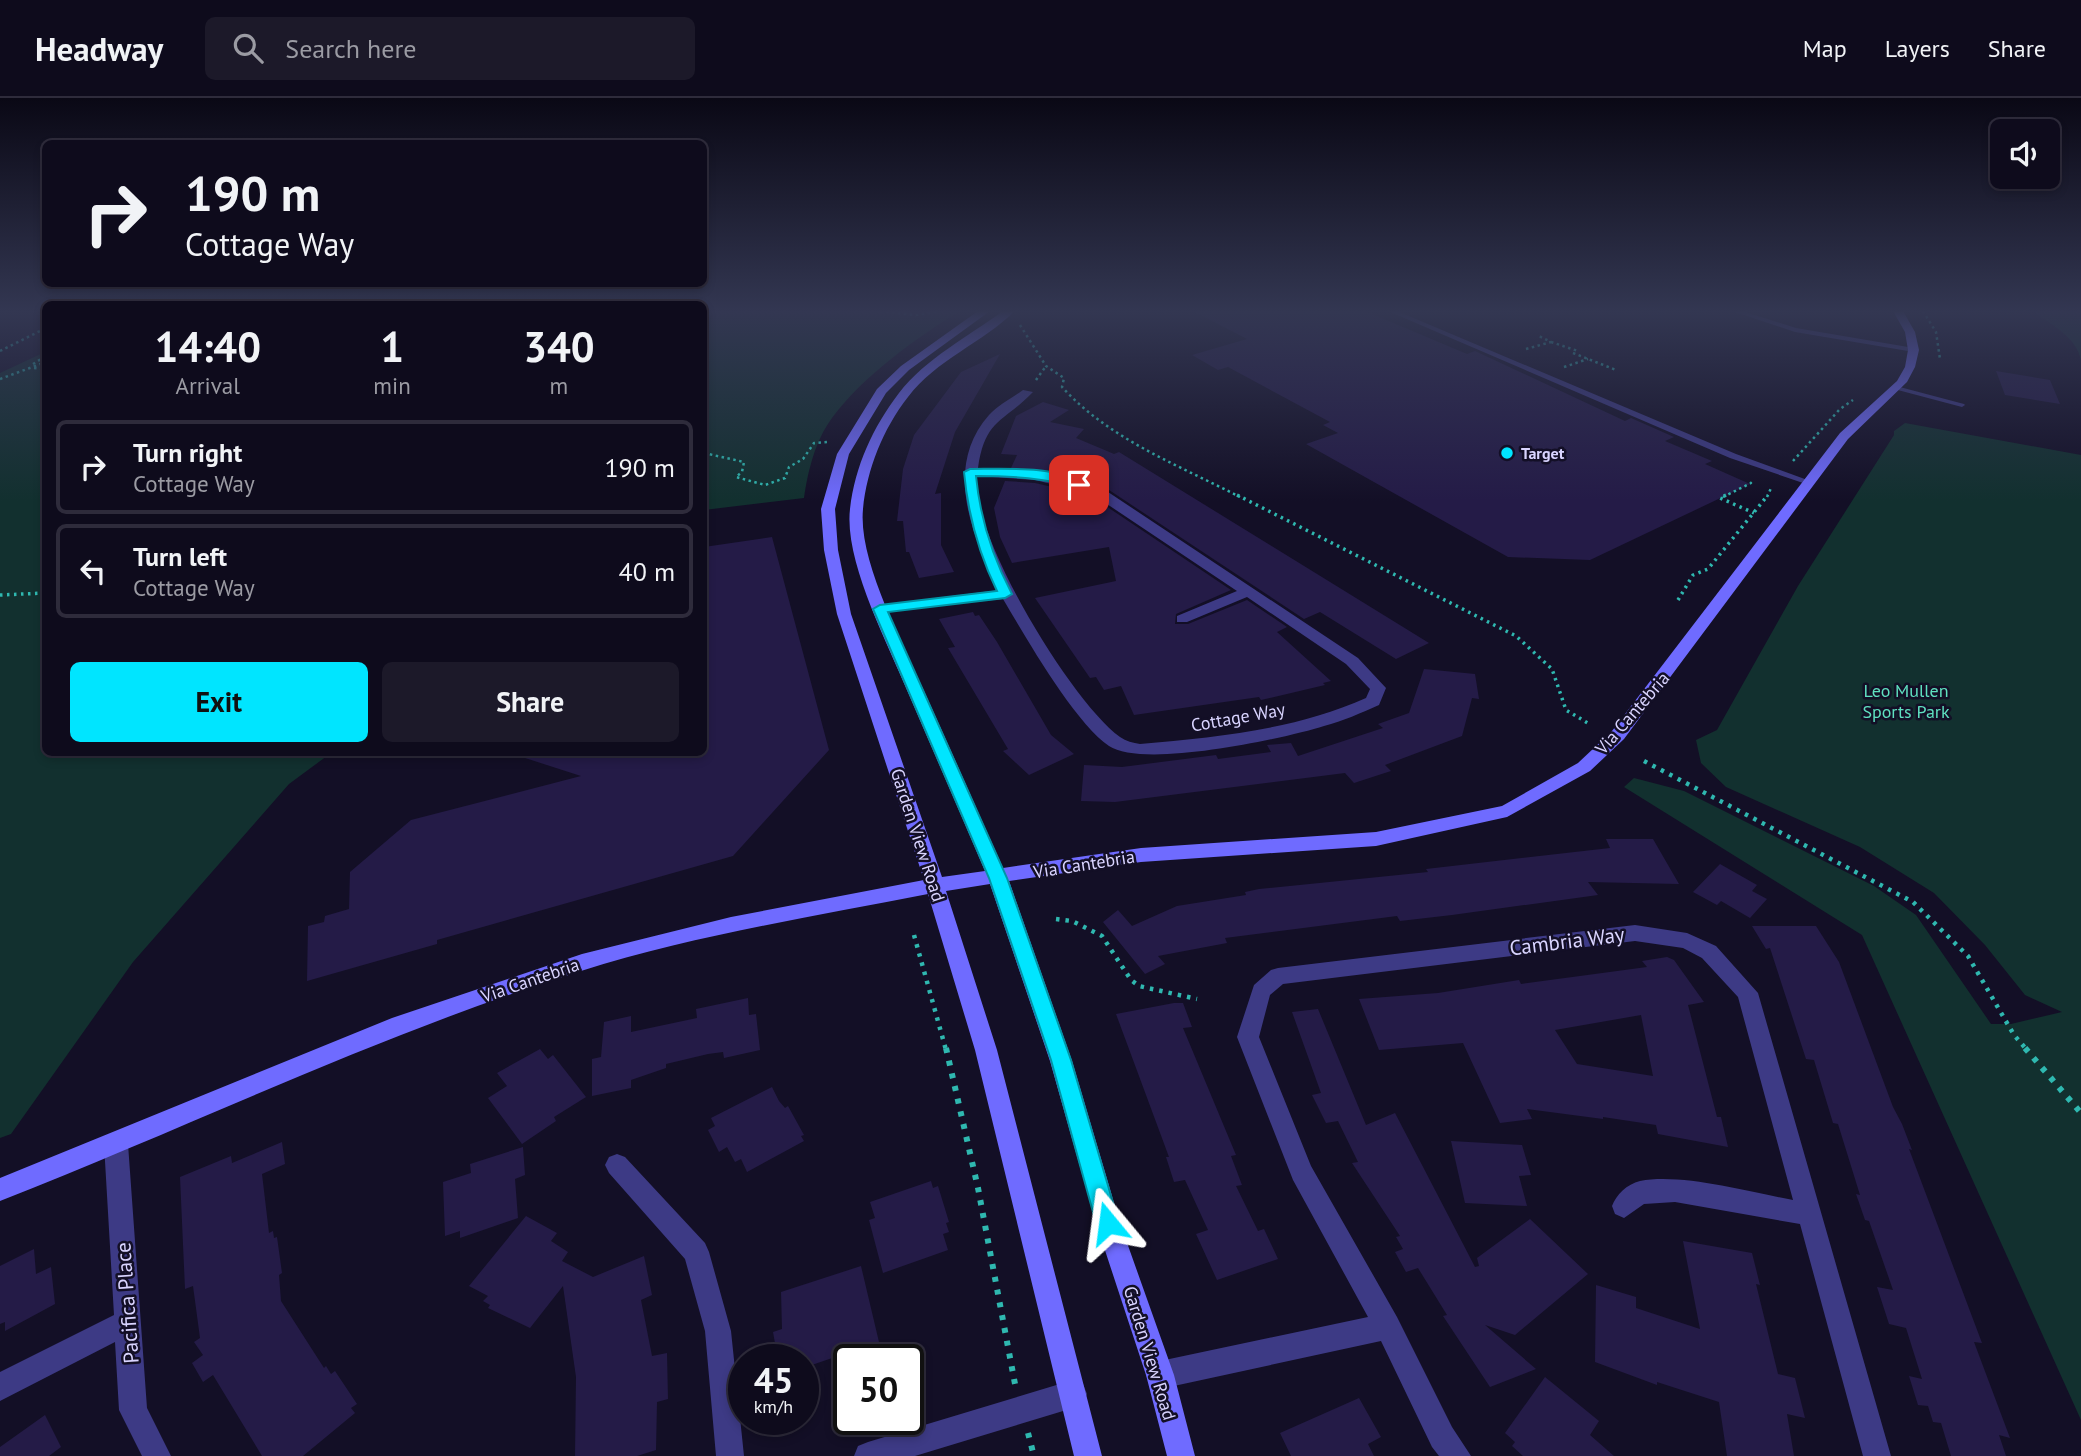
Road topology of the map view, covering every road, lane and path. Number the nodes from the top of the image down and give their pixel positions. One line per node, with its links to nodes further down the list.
1 (898, 374): 9 (main road, Garden View Road)
2 (923, 374): 17 (main road, Garden View Road)
3 (1058, 374): 19 (path)
4 (1540, 374): 12 (lane)
5 (1906, 374): 6 (main road, Via Cantebria)
6 (1896, 388): 8 (lane); 12 (main road, Via Cantebria)
7 (1027, 392): 11 (street, Cottage Way)
8 (1962, 405)
9 (849, 444): 10 (path); 22 (main road, Garden View Road)
10 (707, 454)
11 (970, 472): 13 (street, Cottage Way); 15 (street, Cottage Way)
12 (1809, 482): 21 (main road, Via Cantebria)
13 (1248, 592): 15 (street, Cottage Way); 18 (street)
14 (42, 593): 16 (path)
15 (1005, 594): 17 (street)
16 (0, 595)
17 (880, 609): 21 (main road, Garden View Road)
18 (1182, 619)
19 (1591, 725)
20 (1644, 761): 26 (path)
21 (998, 878): 22 (main road, Via Cantebria); 34 (main road, Garden View Road)
22 (935, 885): 27 (main road, Via Cantebria); 36 (main road, Garden View Road)
23 (1056, 919): 25 (path)
24 (914, 934): 37 (path)
25 (1197, 999)
26 (2081, 1114)
27 (116, 1144): 29 (main road, Via Cantebria); 32 (street, Pacifica Place)
28 (617, 1165): 39 (street)
29 (0, 1189)
30 (1625, 1206): 31 (street)
31 (1808, 1214): 33 (street, Cambria Way); 45 (street, Cambria Way)
32 (129, 1321): 35 (street); 38 (street, Pacifica Place)
33 (1388, 1326): 34 (street); 44 (street, Cambria Way)
34 (1160, 1375): 43 (main road, Garden View Road)
35 (0, 1387)
36 (1073, 1394): 37 (street); 42 (main road, Garden View Road)
37 (1021, 1410): 40 (street); 41 (path)
38 (157, 1456)
39 (730, 1456)
40 (868, 1456)
41 (1034, 1456)
42 (1088, 1456)
43 (1181, 1456)
44 (1457, 1456)
45 (1877, 1456)

